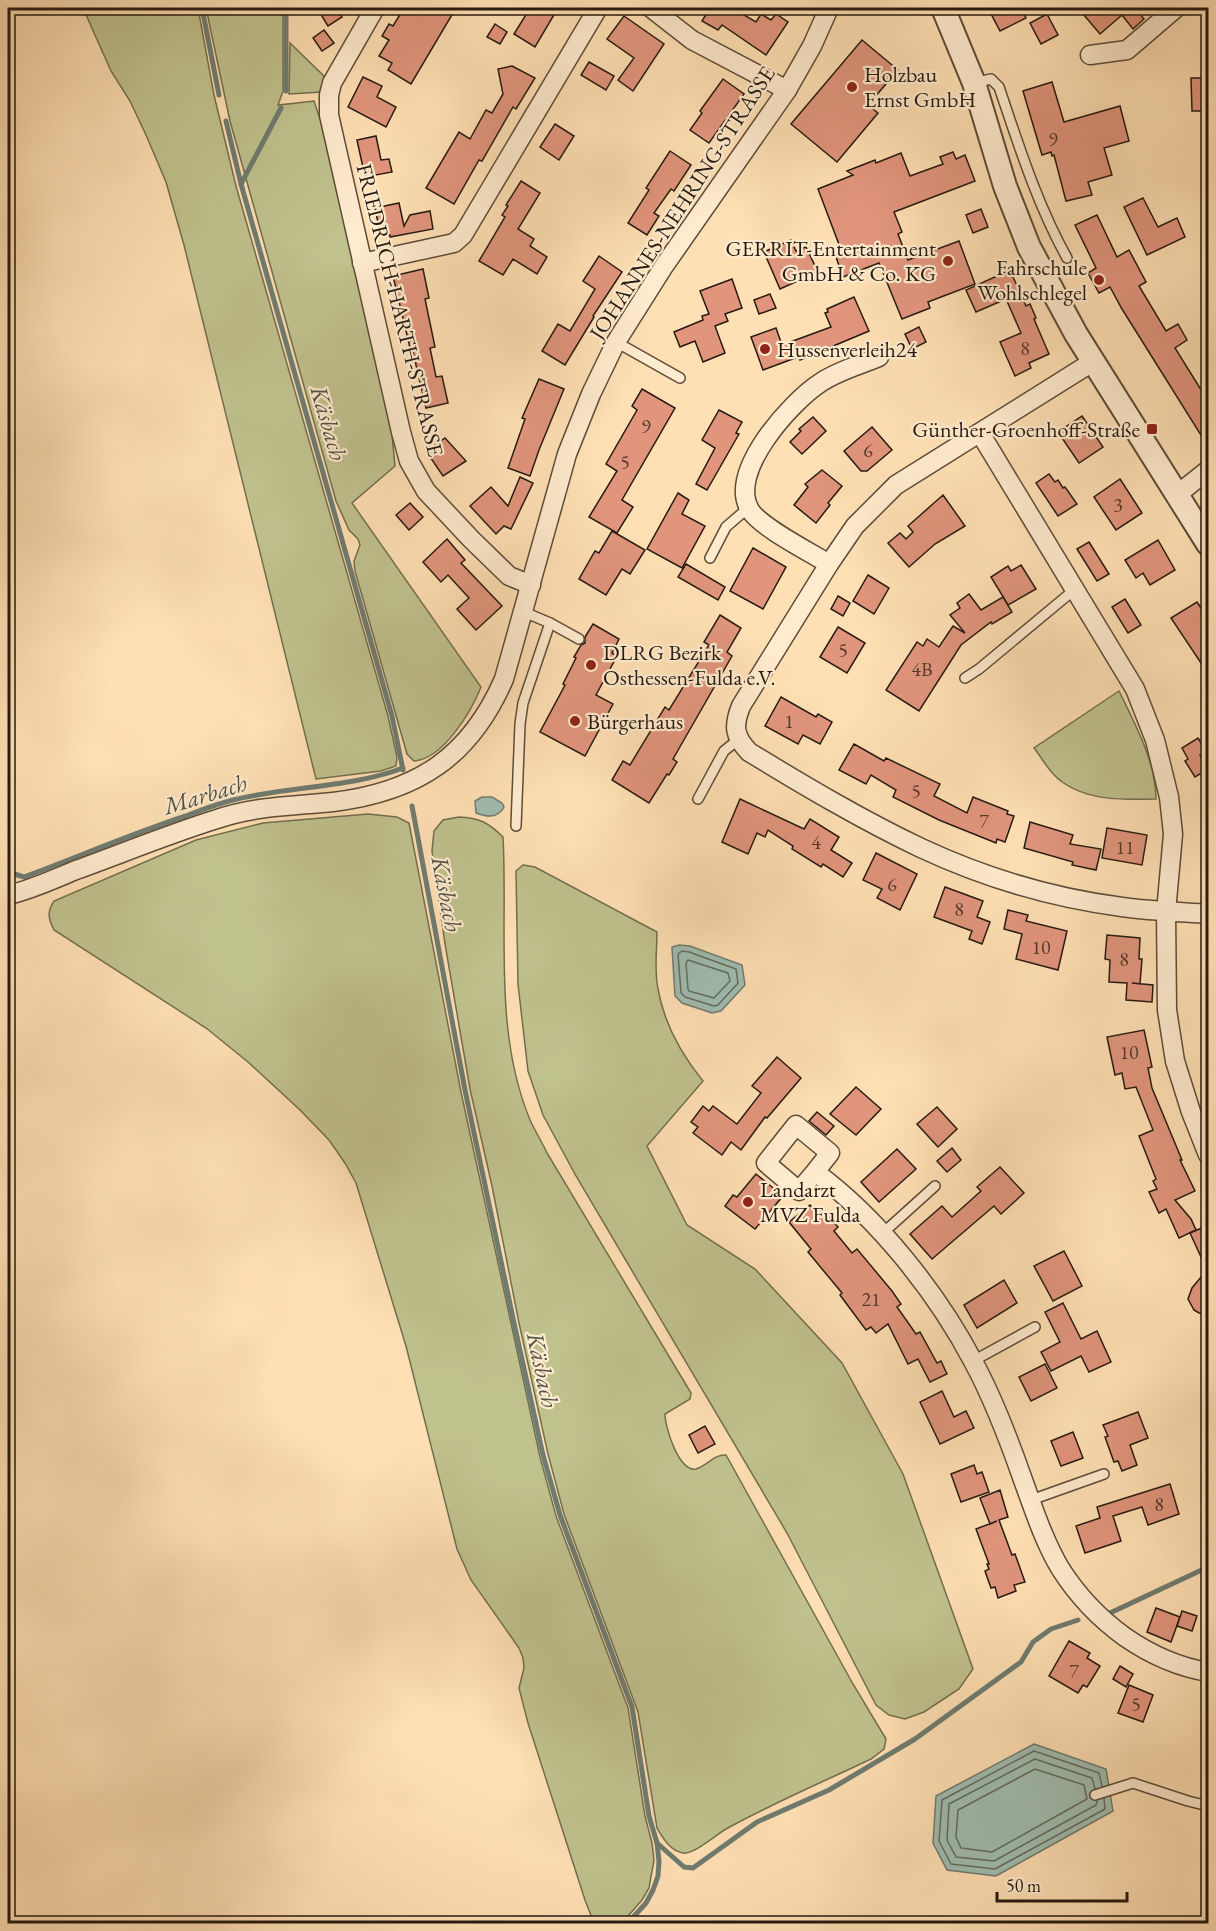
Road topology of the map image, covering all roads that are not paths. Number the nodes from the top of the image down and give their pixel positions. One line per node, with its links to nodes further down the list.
1 (375, 8): 11 (street, FRIEDRICH-HARTH-STRASSE)
2 (598, 8): 11 (street)
3 (651, 8): 9 (street)
4 (829, 8): 9 (street, JOHANNES-NEHRING-STRASSE)
5 (943, 8): 8 (street)
6 (1176, 8): 7 (street)
7 (1090, 55)
8 (974, 83): 10 (lane); 14 (street)
9 (787, 90): 12 (street, JOHANNES-NEHRING-STRASSE)
10 (1067, 258)
11 (362, 263): 23 (street, FRIEDRICH-HARTH-STRASSE)
12 (616, 342): 15 (lane); 23 (street, JOHANNES-NEHRING-STRASSE)
13 (879, 357): 19 (street)
14 (1094, 361): 16 (street); 18 (street)
15 (680, 378)
16 (980, 433): 22 (street); 24 (street)
17 (1209, 470): 18 (street)
18 (1178, 494): 20 (street)
19 (748, 508): 21 (lane); 22 (street)
20 (1209, 544)
21 (710, 558)
22 (829, 564): 29 (street)
23 (531, 585): 25 (street, JOHANNES-NEHRING-STRASSE)
24 (1074, 590): 28 (lane); 33 (street)
25 (524, 612): 26 (lane); 32 (street, JOHANNES-NEHRING-STRASSE)
26 (550, 623): 27 (lane); 31 (lane)
27 (579, 639)
28 (965, 678)
29 (739, 738): 30 (lane); 33 (street)
30 (698, 799)
31 (516, 826)
32 (8, 895)
33 (1166, 912): 34 (street); 35 (street)
34 (1209, 914)
35 (1205, 1136): 36 (street)
36 (1209, 1155)
37 (815, 1172): 39 (street)
38 (935, 1186): 39 (lane)
39 (883, 1233): 41 (street)
40 (1035, 1327): 41 (lane)
41 (973, 1360): 43 (street)
42 (1104, 1474): 43 (lane)
43 (1030, 1500): 44 (street)
44 (1209, 1672)
45 (1095, 1795): 46 (lane)
46 (1209, 1806)

